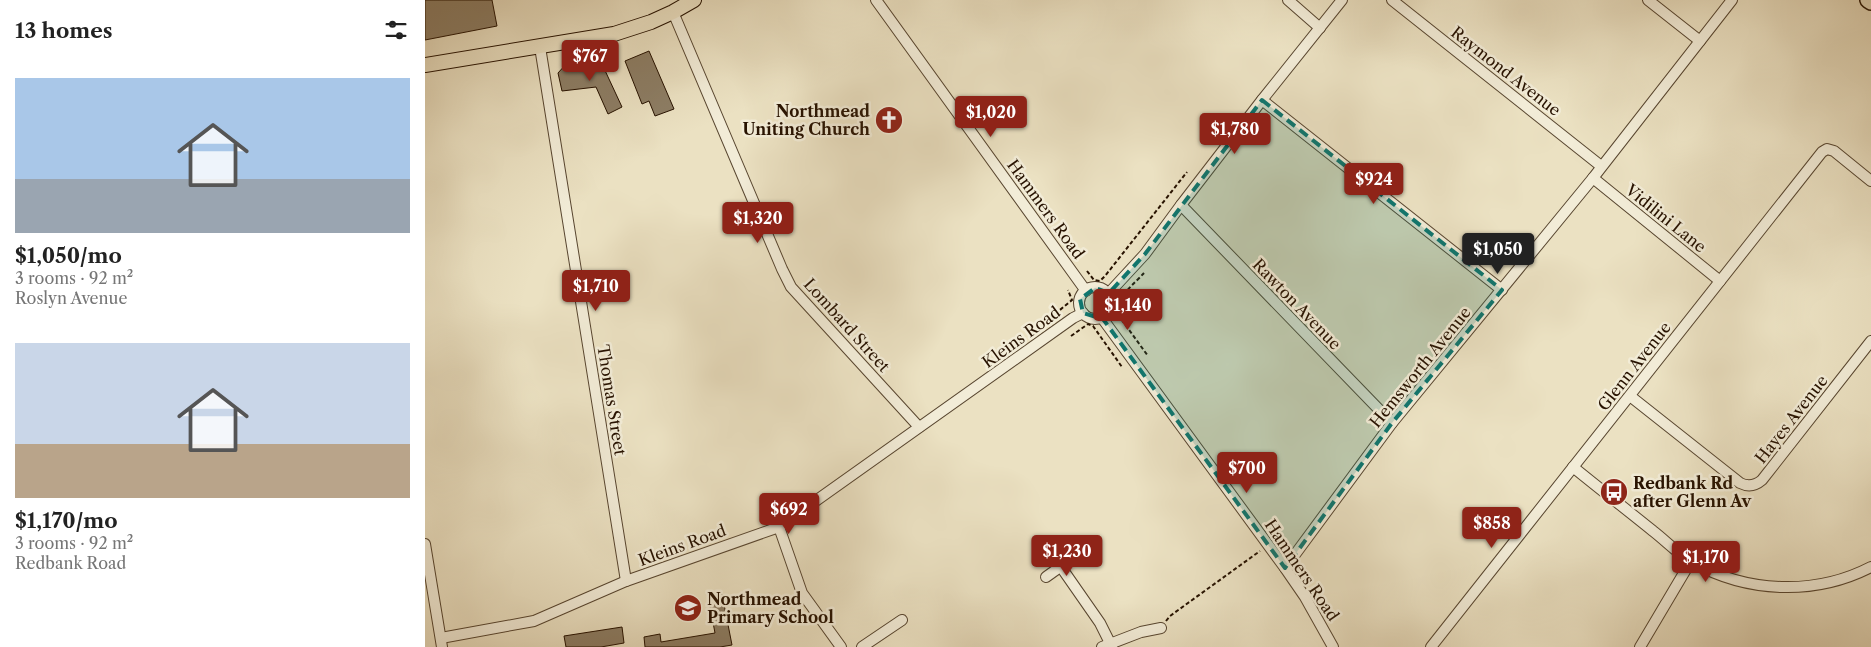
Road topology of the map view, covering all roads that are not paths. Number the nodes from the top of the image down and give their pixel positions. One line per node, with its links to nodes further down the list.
1 (694, 0): 10 (main road)
2 (875, 0): 21 (street, Hammers Road)
3 (1288, 0): 11 (street)
4 (1342, 0): 11 (street)
5 (1392, 0): 16 (street, Raymond Avenue)
6 (1648, 0): 12 (street)
7 (1732, 0): 12 (street, Hemsworth Avenue)
8 (1868, 0): 9 (highway)
9 (1871, 2)
10 (673, 12): 13 (main road); 29 (street, Lombard Street)
11 (1320, 28): 15 (street)
12 (1700, 41): 16 (street, Hemsworth Avenue)
13 (540, 47): 14 (main road); 39 (street, Thomas Street)
14 (425, 65)
15 (1262, 100): 19 (street); 22 (street)
16 (1601, 166): 17 (street, Hemsworth Avenue)
17 (1593, 178): 20 (street, Vidilini Lane); 22 (street, Hemsworth Avenue)
18 (1871, 181): 20 (street, Glenn Avenue)
19 (1181, 204): 23 (street); 28 (street, Rawton Avenue)
20 (1720, 281): 27 (street, Glenn Avenue)
21 (1086, 290): 23 (street); 24 (street)
22 (1502, 290): 28 (street, Hemsworth Avenue)
23 (1108, 294): 25 (street)
24 (1083, 313): 25 (street); 29 (street, Kleins Road)
25 (1102, 318): 37 (street, Hammers Road)
26 (1871, 341): 27 (street, Hayes Avenue)
27 (1630, 396): 30 (street, Glenn Avenue)
28 (1392, 423): 37 (street, Hemsworth Avenue)
29 (919, 427): 31 (street, Kleins Road)
30 (1573, 467): 34 (street); 47 (street, Glenn Avenue)
31 (779, 527): 39 (street, Kleins Road); 44 (street)
32 (425, 544): 42 (street)
33 (1074, 558): 35 (street)
34 (1691, 561): 36 (street); 48 (street)
35 (1061, 567): 38 (street); 43 (street)
36 (1871, 567)
37 (1285, 568): 46 (street, Hammers Road)
38 (1046, 577)
39 (627, 581): 42 (street, Kleins Road)
40 (901, 620): 45 (street)
41 (1161, 628): 43 (street)
42 (441, 642)
43 (1108, 646)
44 (841, 647)
45 (862, 647)
46 (1333, 647)
47 (1431, 647)
48 (1640, 647)

